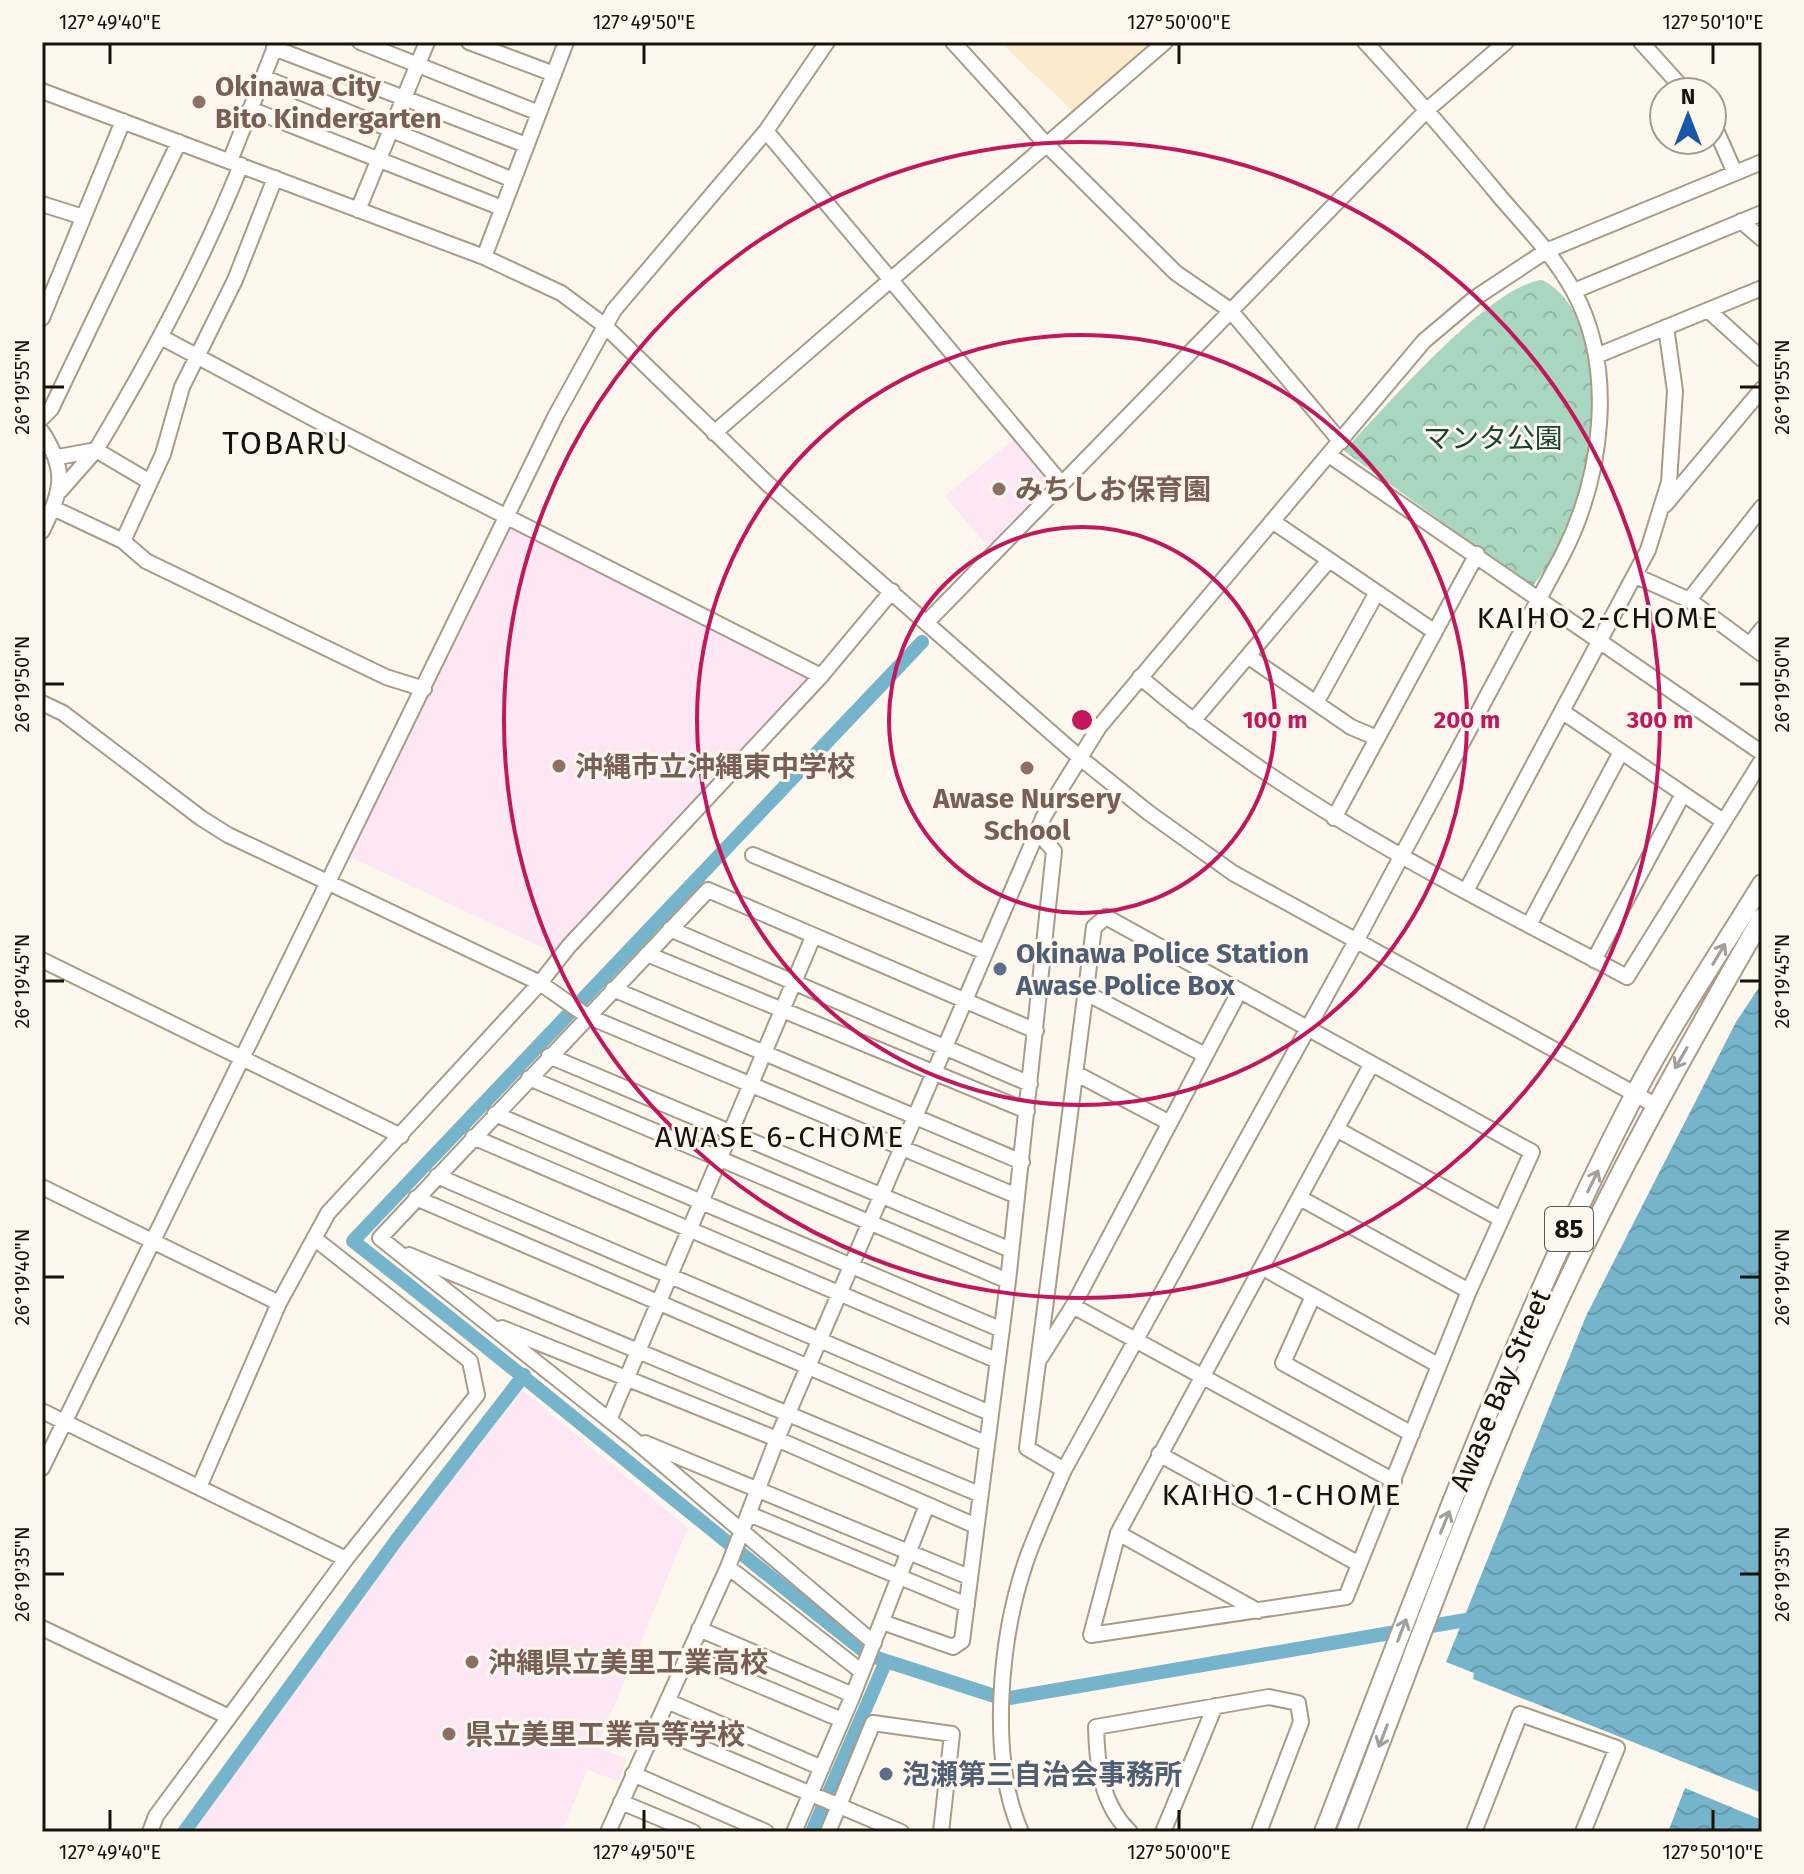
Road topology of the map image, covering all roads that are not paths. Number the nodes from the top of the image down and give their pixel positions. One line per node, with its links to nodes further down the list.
1 (360, 42): 12 (street)
2 (427, 42): 12 (street)
3 (469, 42): 13 (street)
4 (827, 42): 23 (street)
5 (953, 42): 25 (street)
6 (1165, 42): 25 (street)
7 (1365, 42): 19 (street)
8 (1506, 42): 19 (street)
9 (1641, 42): 14 (street)
10 (563, 43): 13 (street)
11 (275, 45): 15 (street); 17 (street)
12 (418, 65): 17 (street); 20 (street)
13 (554, 74): 20 (street)
14 (1672, 76)
15 (263, 77): 18 (street); 22 (street)
16 (42, 91): 21 (street)
17 (404, 96): 22 (street); 26 (street)
18 (250, 109): 28 (street); 30 (street)
19 (1427, 110): 41 (street); 46 (street)
20 (539, 113): 26 (street)
21 (123, 121): 24 (street); 38 (street)
22 (392, 128): 28 (street); 33 (street)
23 (766, 131): 43 (street); 49 (street)
24 (179, 142): 30 (street); 56 (street)
25 (1045, 143): 43 (street); 46 (street)
26 (526, 145): 33 (street)
27 (1727, 156): 31 (street)
28 (380, 157): 35 (street); 36 (street)
29 (1762, 162): 31 (street)
30 (235, 163): 32 (street); 51 (street)
31 (1735, 173): 41 (street)
32 (275, 178): 36 (street); 52 (street)
33 (513, 180): 35 (street)
34 (42, 204): 38 (street)
35 (502, 208): 42 (street)
36 (358, 210): 42 (street)
37 (1762, 213): 39 (street)
38 (83, 217): 48 (street)
39 (1741, 221): 40 (street); 45 (street)
40 (1762, 239)
41 (1546, 251): 45 (street); 59 (street)
42 (484, 257): 49 (street)
43 (890, 280): 58 (street); 64 (street)
44 (1762, 288): 47 (street)
45 (1574, 291): 53 (street)
46 (1230, 310): 59 (street); 64 (street)
47 (1708, 310): 50 (street); 54 (street)
48 (42, 318)
49 (604, 325): 58 (street); 69 (street)
50 (1666, 327): 53 (street); 68 (street)
51 (161, 337): 52 (street); 60 (street)
52 (198, 354): 63 (street); 69 (street)
53 (1596, 356): 78 (street)
54 (1762, 359)
55 (1762, 389): 68 (street)
56 (42, 418)
57 (42, 432): 62 (street)
58 (714, 433): 76 (street)
59 (1341, 442): 61 (street)
60 (96, 450): 62 (street); 63 (street); 65 (street)
61 (1329, 455): 70 (street); 73 (street)
62 (58, 457): 65 (street)
63 (150, 482): 72 (street)
64 (1061, 483): 80 (street)
65 (60, 491): 67 (street)
66 (1762, 507): 79 (street)
67 (53, 508): 71 (street); 72 (street)
68 (1662, 509): 75 (street)
69 (507, 517): 86 (street); 88 (street)
70 (1272, 521): 74 (street); 87 (street)
71 (42, 531)
72 (123, 541): 88 (street)
73 (1477, 554): 78 (street); 82 (street)
74 (1329, 560): 77 (street); 85 (street)
75 (1636, 576): 79 (street); 83 (street)
76 (892, 591): 80 (street); 86 (street)
77 (1376, 594): 82 (street); 90 (street)
78 (1540, 597): 83 (street); 103 (street)
79 (1689, 600): 84 (street)
80 (926, 623): 96 (street)
81 (1762, 629): 84 (street)
82 (1435, 632): 93 (street)
83 (1602, 641): 91 (street); 95 (street)
84 (1756, 649)
85 (1249, 657): 90 (street); 92 (street)
86 (821, 676): 116 (street)
87 (1140, 677): 92 (street); 96 (street)
88 (424, 689): 104 (street)
89 (42, 703): 104 (street)
90 (1316, 703): 93 (street)
91 (1563, 712): 94 (street); 106 (street)
92 (1193, 721): 99 (street)
93 (1377, 738): 99 (street)
94 (1621, 752): 98 (street); 108 (street)
95 (1762, 753)
96 (1079, 757): 101 (street); 111 (street)
97 (1762, 760): 100 (street)
98 (1683, 794): 100 (street); 115 (street)
99 (1334, 818): 103 (street)
100 (1723, 821): 115 (street)
101 (1038, 832): 112 (street); 125 (street)
102 (753, 855): 112 (street)
103 (1400, 857): 106 (street); 111 (street)
104 (329, 880): 116 (street); 130 (street)
105 (1762, 884): 137 (main road, Awase Bay Street / 85, one-way to 105)
106 (1466, 891): 108 (street)
107 (1762, 918): 138 (main road, Awase Bay Street / 85, one-way to 138)
108 (1529, 925): 115 (street)
109 (670, 929): 110 (street); 113 (street); 117 (street)
110 (813, 937): 117 (street); 121 (street)
111 (1355, 943): 124 (street); 137 (street)
112 (985, 952): 121 (street)
113 (647, 954): 118 (street); 122 (street)
114 (42, 960): 130 (street)
115 (1594, 960)
116 (540, 983): 123 (street); 145 (street)
117 (794, 983): 122 (street); 126 (street)
118 (613, 989): 123 (street); 127 (street)
119 (1239, 992): 120 (street); 124 (street); 128 (street)
120 (1086, 993): 128 (street); 133 (street)
121 (964, 1001): 125 (street); 126 (street)
122 (782, 1011): 127 (street); 132 (street)
123 (587, 1016): 129 (street); 136 (street)
124 (1306, 1029): 131 (street); 176 (street)
125 (1036, 1031): 135 (street)
126 (946, 1047): 132 (street); 135 (street)
127 (764, 1054): 136 (street); 141 (street)
128 (1205, 1055): 142 (street)
129 (549, 1056): 134 (street); 144 (street)
130 (241, 1058): 145 (street); 161 (street)
131 (1371, 1065): 143 (street); 157 (street)
132 (935, 1073): 139 (street); 141 (street)
133 (1077, 1074): 142 (street); 180 (street)
134 (529, 1078): 140 (street); 148 (street)
135 (1030, 1084): 139 (street)
136 (751, 1085): 144 (street); 147 (street)
137 (1635, 1094): 138 (street); 243 (main road, Awase Bay Street / 85, one-way to 137)
138 (1655, 1105): 244 (main road, Awase Bay Street / 85, one-way to 244)
139 (1027, 1111): 149 (street)
140 (495, 1114): 146 (street); 156 (street)
141 (915, 1119): 147 (street); 149 (street)
142 (1168, 1122): 173 (street)
143 (1338, 1130): 155 (street); 157 (street)
144 (731, 1133): 148 (street); 152 (street)
145 (401, 1136): 160 (street)
146 (473, 1137): 150 (street); 159 (street)
147 (902, 1149): 152 (street); 153 (street)
148 (719, 1160): 156 (street); 158 (street)
149 (1022, 1162): 153 (street)
150 (437, 1176): 154 (street); 166 (street)
151 (42, 1187): 161 (street)
152 (884, 1196): 158 (street); 163 (street)
153 (1017, 1196): 163 (street)
154 (416, 1198): 162 (street); 172 (street)
155 (1300, 1198): 165 (street); 168 (street)
156 (701, 1202): 159 (street); 164 (street)
157 (1501, 1219): 168 (street)
158 (872, 1223): 164 (street); 167 (street)
159 (689, 1232): 166 (street); 169 (street)
160 (314, 1238): 171 (street); 207 (street)
161 (153, 1239): 171 (street); 189 (street)
162 (393, 1249): 174 (street); 178 (street)
163 (1011, 1250): 167 (street)
164 (853, 1267): 169 (street); 175 (street)
165 (1263, 1268): 170 (street); 183 (street)
166 (670, 1278): 172 (street); 177 (street)
167 (1008, 1281): 175 (street)
168 (1469, 1291): 181 (street)
169 (841, 1296): 177 (street); 179 (street)
170 (1313, 1296): 181 (street); 190 (street)
171 (279, 1303): 198 (street)
172 (659, 1303): 178 (street); 182 (street)
173 (1073, 1306): 176 (street); 180 (street)
174 (487, 1322): 184 (street); 188 (street)
175 (1002, 1330): 179 (street)
176 (1136, 1340): 183 (street); 196 (street)
177 (821, 1342): 182 (street); 186 (street)
178 (639, 1349): 184 (street); 187 (street)
179 (998, 1361): 186 (street)
180 (1039, 1361): 196 (street)
181 (1438, 1365): 190 (street)
182 (809, 1368): 187 (street); 193 (street)
183 (1200, 1376): 194 (street); 197 (street)
184 (627, 1377): 188 (street); 192 (street)
185 (42, 1411): 189 (street)
186 (990, 1413): 193 (street)
187 (788, 1414): 192 (street); 200 (street)
188 (609, 1420): 191 (street)
189 (64, 1422): 195 (street); 198 (street)
190 (1412, 1434): 197 (street)
191 (633, 1439): 199 (street); 204 (street)
192 (777, 1439): 199 (street); 201 (street)
193 (985, 1443): 200 (street)
194 (1159, 1454): 205 (street); 208 (street)
195 (42, 1468)
196 (1064, 1470): 240 (street)
197 (1394, 1481): 208 (street)
198 (200, 1485): 207 (street)
199 (759, 1488): 202 (street); 206 (street)
200 (979, 1494): 203 (street)
201 (927, 1505): 203 (street); 206 (street)
202 (749, 1514): 204 (street); 211 (street)
203 (976, 1526): 210 (street)
204 (742, 1532): 209 (street); 217 (street)
205 (1118, 1533): 213 (street); 213 (street)
206 (909, 1551): 210 (street); 211 (street)
207 (346, 1559): 223 (street)
208 (1359, 1564): 213 (street)
209 (728, 1567): 216 (street); 219 (street)
210 (969, 1577): 212 (street)
211 (899, 1578): 212 (street); 214 (street)
212 (967, 1605): 214 (street)
213 (1258, 1611)
214 (882, 1622): 217 (street)
215 (42, 1628): 223 (street)
216 (699, 1629): 218 (street); 220 (street)
217 (874, 1643): 219 (street)
218 (687, 1655): 221 (street); 224 (street)
219 (862, 1672): 220 (street)
220 (853, 1695): 224 (street)
221 (667, 1701): 225 (street); 226 (street)
222 (1215, 1706): 231 (street); 241 (street); 242 (street)
223 (229, 1717): 232 (street)
224 (842, 1720): 226 (street)
225 (655, 1728): 227 (street); 228 (street)
226 (822, 1768): 228 (street)
227 (633, 1774): 229 (street); 235 (street)
228 (810, 1795): 230 (street); 236 (street)
229 (621, 1802): 233 (street); 234 (street)
230 (839, 1807): 237 (street); 238 (street); 239 (street)
231 (1120, 1829)
232 (150, 1832)
233 (608, 1832)
234 (693, 1832)
235 (766, 1832)
236 (794, 1832)
237 (828, 1832)
238 (901, 1832)
239 (941, 1832)
240 (1021, 1832)
241 (1163, 1832)
242 (1259, 1832)
243 (1324, 1832)
244 (1346, 1832)
245 (1474, 1832): 246 (street)
246 (1583, 1832)

